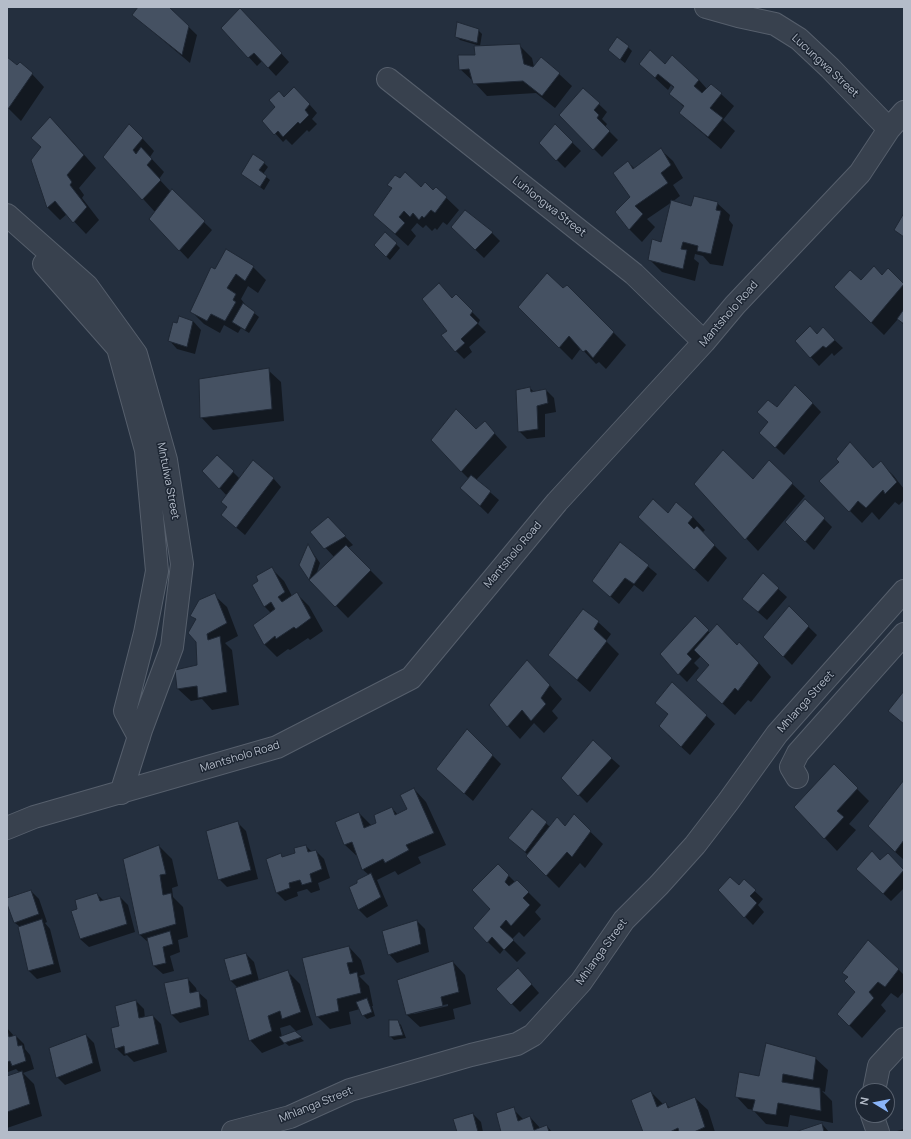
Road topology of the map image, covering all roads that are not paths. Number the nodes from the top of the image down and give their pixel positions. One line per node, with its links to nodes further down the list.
1 (706, 7): 4 (street, Lucungwa Street)
2 (388, 79): 7 (street, Luhlongwa Street)
3 (904, 112): 4 (street, Mantsholo Road)
4 (889, 129): 7 (street, Mantsholo Road)
5 (7, 215): 10 (street, Mntulwa Street)
6 (7, 230): 10 (street)
7 (704, 342): 12 (street, Mantsholo Road)
8 (904, 591): 16 (street, Mhlanga Street)
9 (904, 634): 11 (street)
10 (139, 737): 12 (street, Mntulwa Street)
11 (797, 777)
12 (121, 793): 13 (street, Mantsholo Road)
13 (7, 828)
14 (904, 1039): 15 (street)
15 (876, 1083)
16 (233, 1132)

